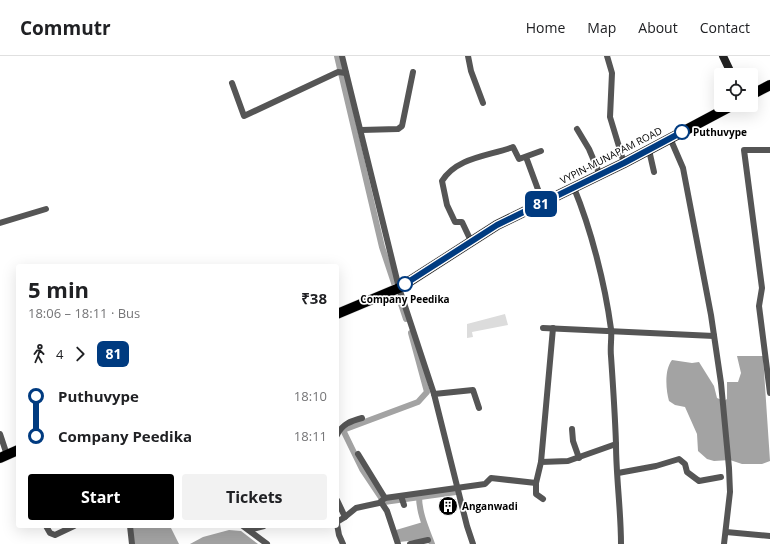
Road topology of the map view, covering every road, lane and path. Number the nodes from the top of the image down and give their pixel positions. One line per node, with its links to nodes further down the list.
1 (342, 56): 7 (street)
2 (468, 56): 11 (street)
3 (607, 56): 20 (street)
4 (723, 56): 5 (main road)
5 (729, 68)
6 (413, 72): 14 (street)
7 (346, 73): 8 (street); 14 (street)
8 (232, 83)
9 (770, 85): 10 (main road)
10 (758, 92)
11 (483, 103)
12 (720, 112): 15 (main road, VYPIN-MUNAPAM ROAD)
13 (577, 129): 22 (street)
14 (361, 130): 28 (street)
15 (670, 138): 16 (main road, VYPIN-MUNAPAM ROAD); 33 (street)
16 (649, 150): 20 (main road, VYPIN-MUNAPAM ROAD); 21 (street)
17 (770, 150): 34 (street)
18 (541, 151): 19 (street)
19 (526, 157): 24 (street); 27 (street)
20 (624, 163): 22 (main road, VYPIN-MUNAPAM ROAD)
21 (654, 172)
22 (600, 175): 23 (main road, VYPIN-MUNAPAM ROAD)
23 (574, 188): 24 (main road, VYPIN-MUNAPAM ROAD); 32 (street)
24 (543, 203): 27 (main road, VYPIN-MUNAPAM ROAD)
25 (46, 209): 26 (street)
26 (0, 223)
27 (471, 241): 28 (main road, VYPIN-MUNAPAM ROAD)
28 (395, 289): 29 (main road, VYPIN-MUNAPAM ROAD); 36 (street)
29 (339, 313)
30 (543, 328): 31 (street)
31 (553, 328): 32 (street); 47 (street)
32 (611, 330): 33 (street); 42 (street)
33 (714, 336): 66 (street)
34 (767, 350): 35 (street)
35 (770, 393)
36 (434, 394): 37 (street); 51 (street)
37 (479, 408)
38 (362, 418): 40 (street)
39 (572, 429): 46 (street)
40 (339, 431)
41 (0, 434): 45 (street)
42 (616, 444): 46 (street); 48 (street)
43 (16, 451): 45 (main road)
44 (358, 454): 54 (street)
45 (3, 457)
46 (580, 458): 47 (street)
47 (541, 462): 50 (street)
48 (618, 473): 49 (street); 75 (street)
49 (720, 477)
50 (536, 483): 51 (street); 53 (street)
51 (458, 489): 52 (street); 74 (street)
52 (401, 496): 54 (street); 56 (street)
53 (542, 499)
54 (383, 500): 57 (street); 72 (street)
55 (339, 504): 57 (street)
56 (404, 506)
57 (345, 517): 58 (street)
58 (339, 522)
59 (47, 528): 60 (street)
60 (70, 528)
61 (130, 528): 69 (street)
62 (246, 528): 65 (street)
63 (256, 528): 65 (street)
64 (338, 528): 71 (street)
65 (249, 530): 70 (street)
66 (726, 532): 67 (street); 76 (street)
67 (770, 536)
68 (428, 540): 73 (street)
69 (132, 544)
70 (267, 544)
71 (343, 544)
72 (398, 544)
73 (410, 544)
74 (473, 544)
75 (621, 544)
76 (724, 544)

